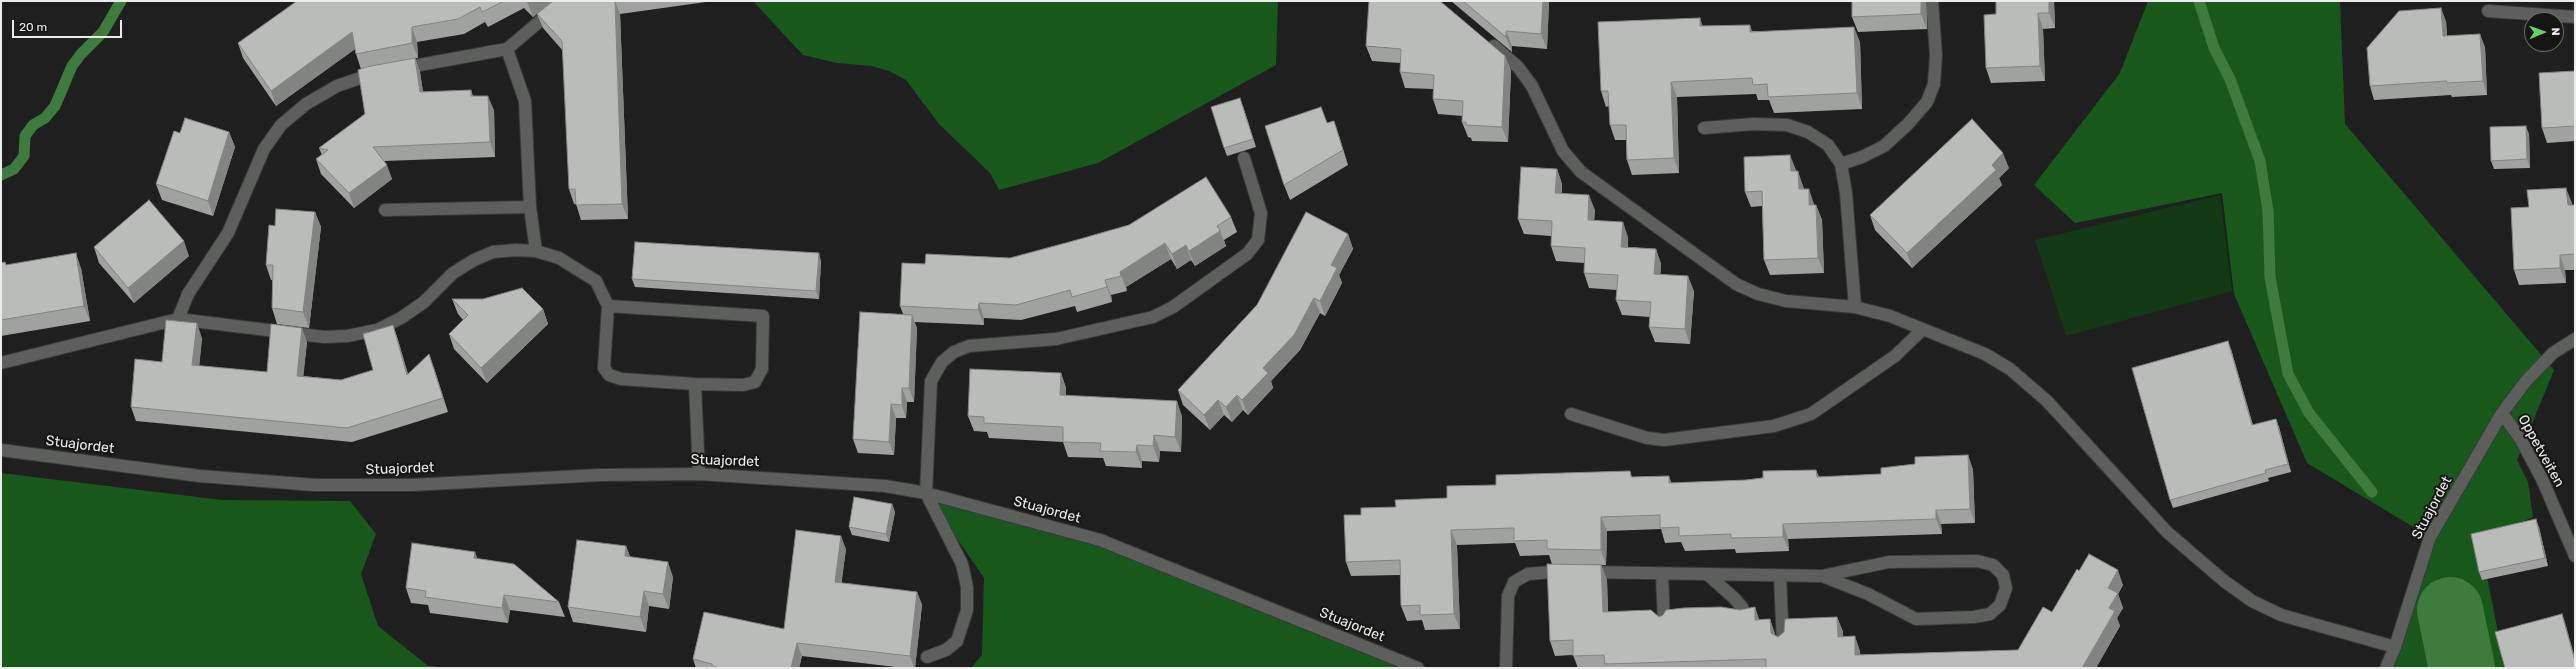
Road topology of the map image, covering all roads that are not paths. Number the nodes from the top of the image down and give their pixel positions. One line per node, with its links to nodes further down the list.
1 (573, 1): 6 (street)
2 (1932, 1): 9 (street)
3 (2488, 11): 4 (street)
4 (2575, 17)
5 (1482, 36): 14 (street)
6 (507, 49): 10 (street); 15 (street)
7 (1704, 128): 9 (street)
8 (1244, 158): 24 (street)
9 (1841, 164): 14 (street)
10 (530, 207): 11 (street); 12 (street)
11 (385, 210)
12 (536, 251): 13 (street); 15 (street)
13 (608, 306): 19 (street); 19 (street)
14 (1855, 307): 16 (street)
15 (178, 319): 18 (street)
16 (1923, 329): 21 (street); 33 (street)
17 (2575, 339): 20 (street, Oppetveiten)
18 (1, 363)
19 (695, 384): 23 (street)
20 (2502, 413): 25 (street, Oppetveiten); 33 (street, Stuajordet)
21 (1571, 414)
22 (1, 450): 23 (street, Stuajordet)
23 (699, 474): 24 (street, Stuajordet)
24 (926, 493): 34 (street); 35 (street, Stuajordet)
25 (2575, 556)
26 (1662, 574): 27 (street); 31 (street); 36 (street)
27 (1707, 574): 28 (street); 30 (street)
28 (1780, 576): 29 (street); 32 (street)
29 (1822, 576): 29 (street)
30 (1746, 617)
31 (1664, 624)
32 (1783, 644)
33 (2395, 647): 37 (street, Stuajordet)
34 (927, 657)
35 (1418, 668)
36 (1506, 668)
37 (2386, 668)

